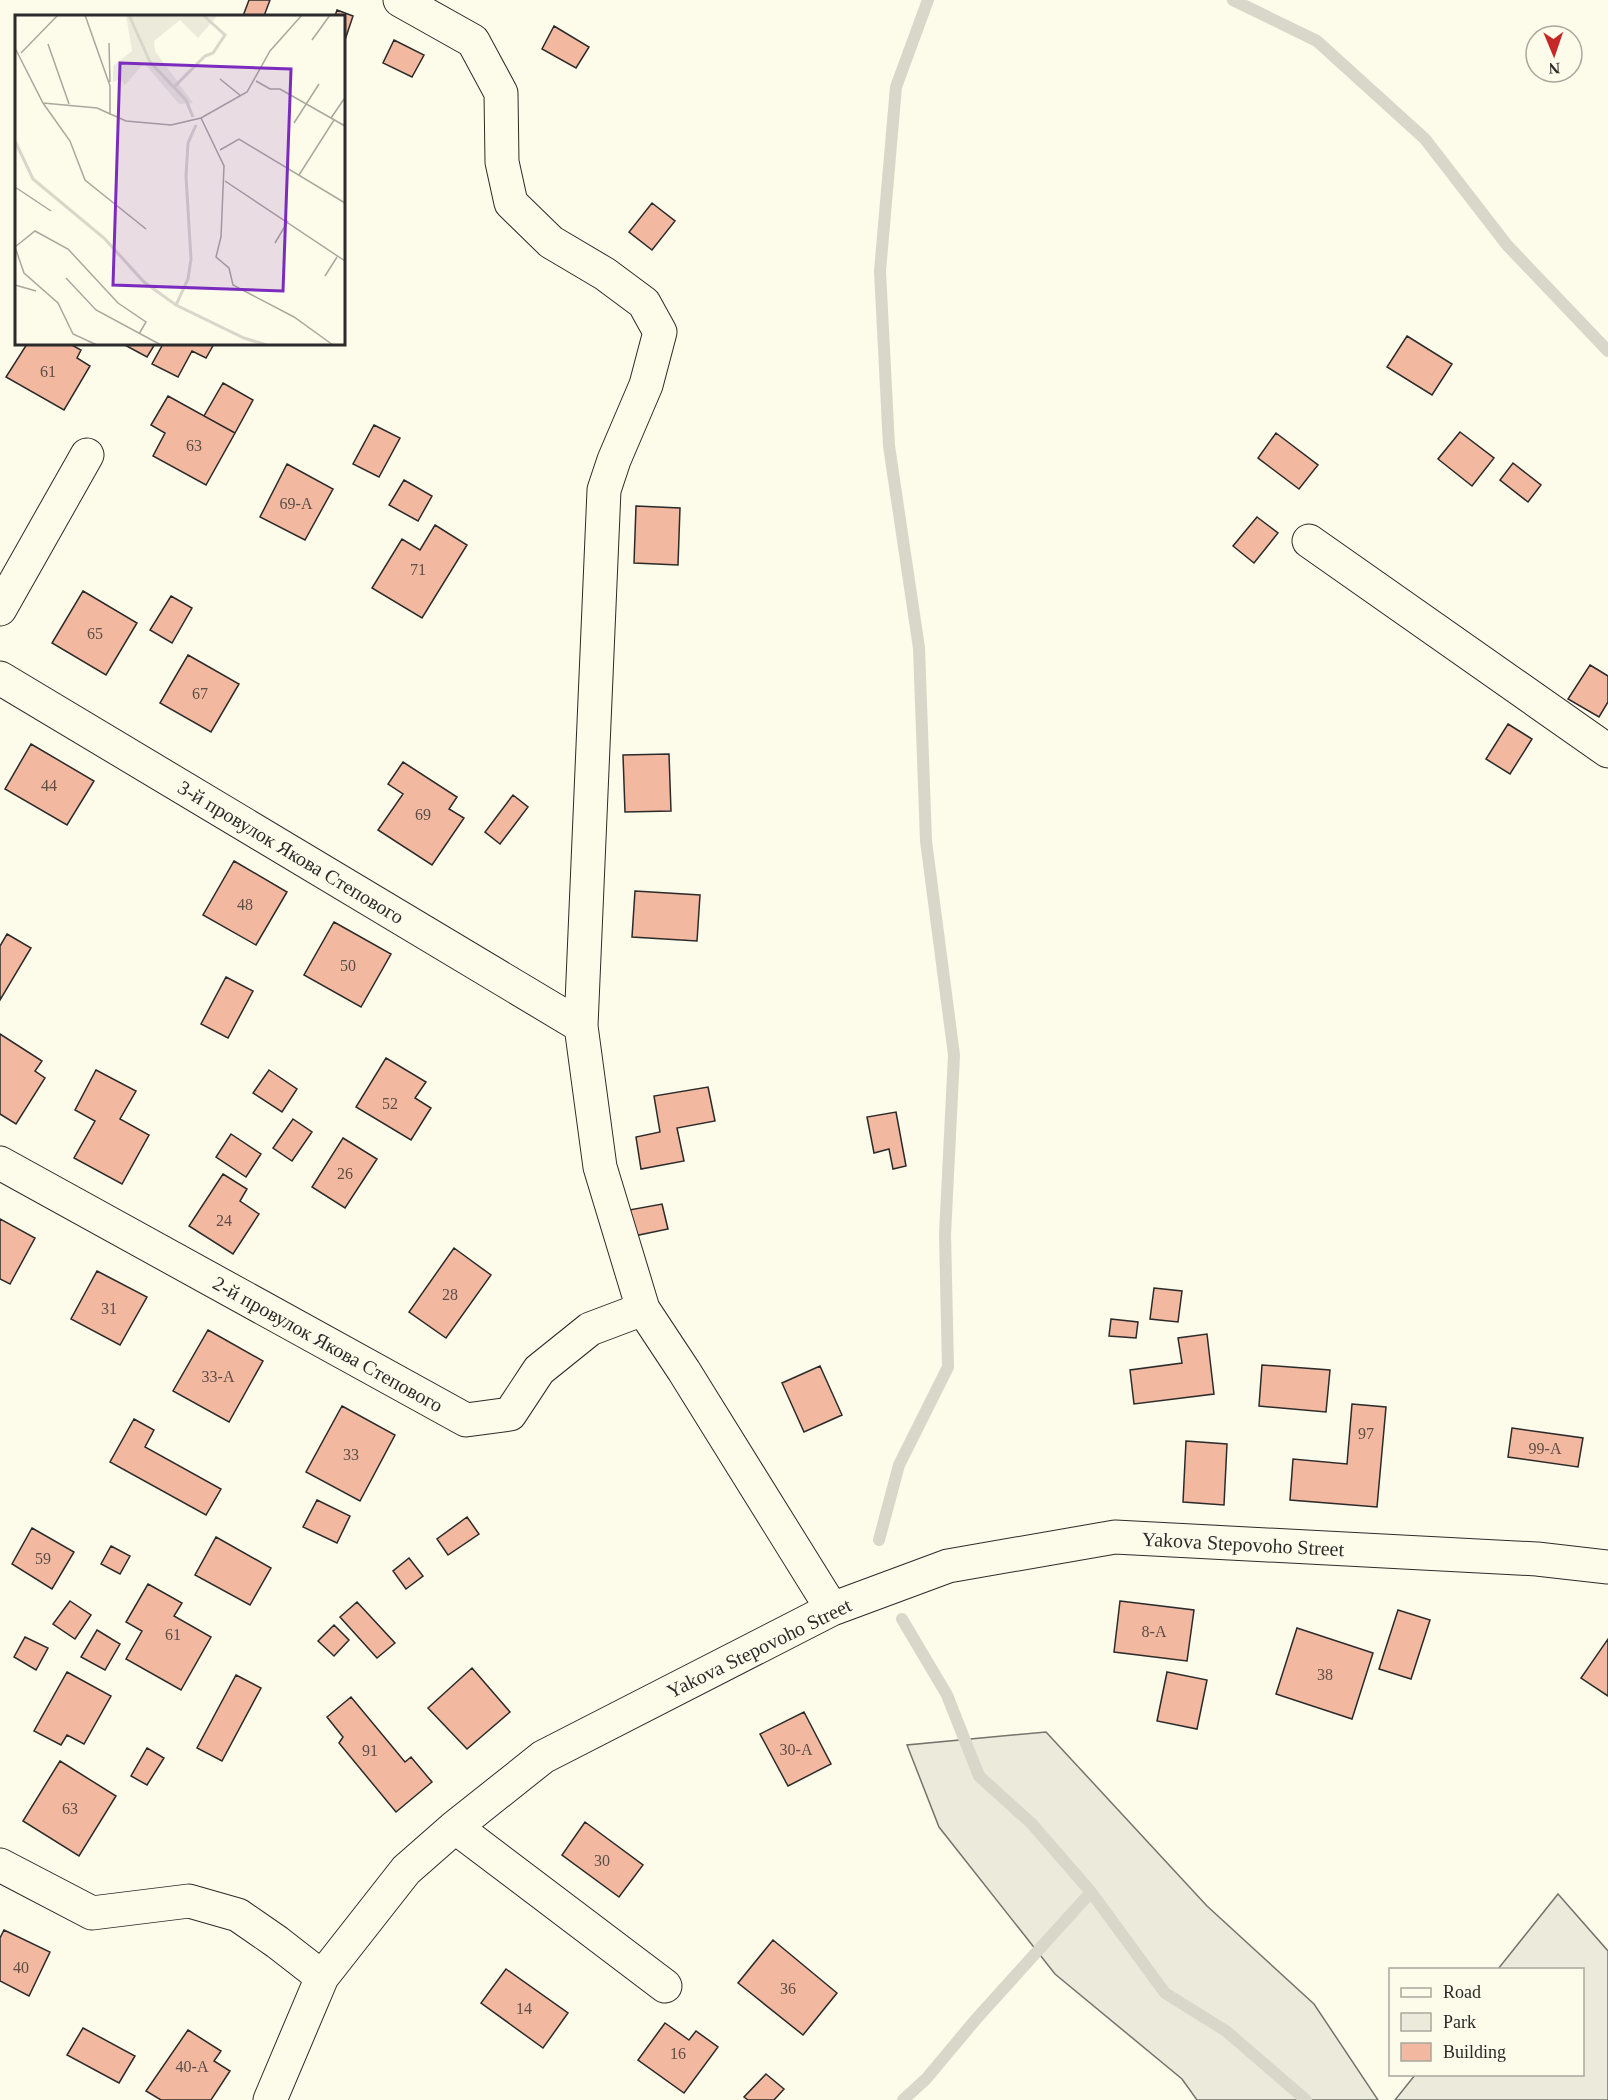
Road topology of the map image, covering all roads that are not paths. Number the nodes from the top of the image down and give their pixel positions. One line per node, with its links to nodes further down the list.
1 (400, 0): 7 (street)
2 (87, 455): 4 (street)
3 (1309, 540): 6 (street)
4 (0, 609)
5 (0, 678): 7 (street, 3-й провулок Якова Степового)
6 (1608, 751)
7 (581, 1026): 9 (street)
8 (0, 1162): 9 (street, 2-й провулок Якова Степового)
9 (643, 1309): 11 (street)
10 (1608, 1567): 11 (street, Yakova Stepovoho Street)
11 (832, 1609): 12 (street, Yakova Stepovoho Street)
12 (455, 1827): 14 (street, Yakova Stepovoho Street); 15 (street)
13 (0, 1865): 14 (street)
14 (322, 1977): 16 (street, Yakova Stepovoho Street)
15 (665, 1986)
16 (270, 2100)

